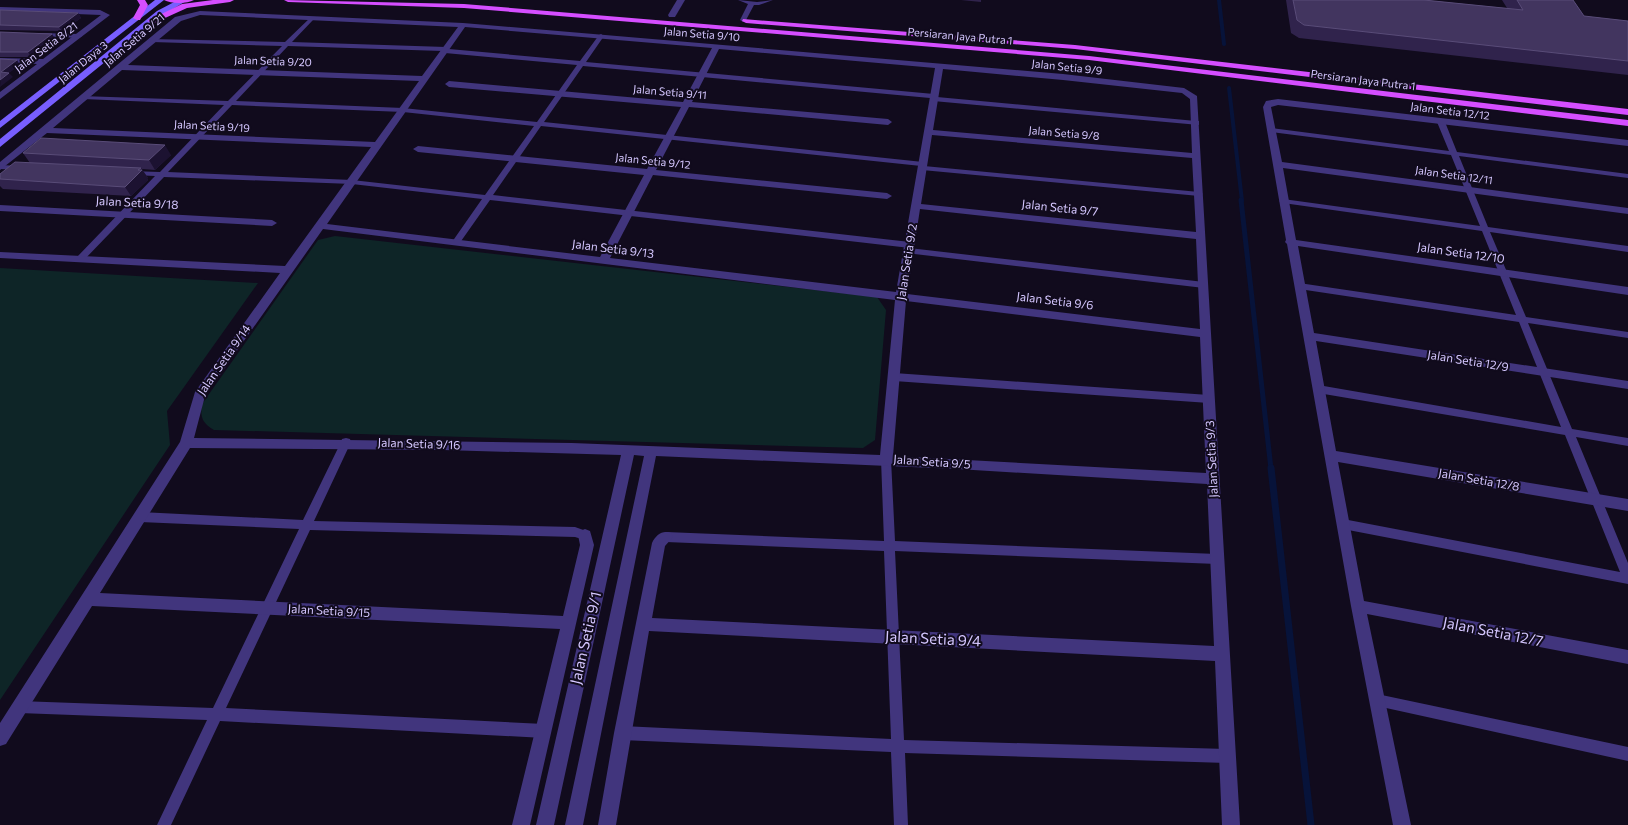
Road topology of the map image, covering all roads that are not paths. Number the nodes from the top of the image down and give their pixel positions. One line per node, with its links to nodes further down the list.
1 (141, 0): 14 (main road)
2 (160, 0): 14 (street, Jalan Daya 3)
3 (168, 0): 4 (main road)
4 (186, 0): 17 (street, Jalan Daya 3)
5 (230, 0): 17 (main road)
6 (288, 0): 47 (main road, Persiaran Jaya Putra 1)
7 (492, 0): 13 (main road, Persiaran Jaya Putra 1)
8 (681, 0): 13 (street)
9 (741, 0): 11 (lane)
10 (770, 0): 11 (lane)
11 (751, 4): 16 (lane)
12 (0, 9): 20 (street, Jalan Setia 8/21)
13 (672, 15): 16 (main road, Persiaran Jaya Putra 1)
14 (137, 18): 49 (street, Jalan Daya 3)
15 (311, 19): 18 (street, Jalan Setia 9/21); 22 (street, Jalan Setia 9/21); 23 (lane)
16 (743, 20): 43 (main road, Persiaran Jaya Putra 1)
17 (151, 21): 55 (street, Jalan Daya 3)
18 (463, 25): 21 (street, Jalan Setia 9/10); 25 (street, Jalan Setia 9/14)
19 (30, 34): 20 (lane)
20 (79, 36): 27 (street, Jalan Setia 8/21)
21 (601, 36): 24 (street, Jalan Setia 9/10); 28 (lane)
22 (152, 40): 23 (lane); 29 (street, Jalan Setia 9/21)
23 (288, 44): 25 (lane); 31 (lane)
24 (717, 46): 30 (street, Jalan Setia 9/10); 32 (street)
25 (446, 50): 28 (lane); 33 (street, Jalan Setia 9/14)
26 (0, 60): 27 (street)
27 (44, 62): 35 (street, Jalan Setia 8/21)
28 (582, 64): 32 (lane); 36 (lane)
29 (120, 66): 31 (street, Jalan Setia 9/20); 38 (street, Jalan Setia 9/21)
30 (939, 66): 37 (street, Jalan Setia 9/9); 39 (street, Jalan Setia 9/2)
31 (261, 72): 33 (street, Jalan Setia 9/20); 40 (lane)
32 (702, 75): 39 (lane); 41 (street)
33 (425, 79): 42 (street, Jalan Setia 9/14)
34 (449, 84): 36 (street, Jalan Setia 9/11)
35 (2, 93)
36 (561, 93): 41 (street, Jalan Setia 9/11); 48 (lane)
37 (1192, 94): 46 (street, Jalan Setia 9/3)
38 (83, 97): 40 (lane); 50 (street, Jalan Setia 9/21)
39 (934, 98): 46 (lane); 52 (street, Jalan Setia 9/2)
40 (231, 103): 42 (lane); 53 (lane)
41 (686, 105): 44 (street, Jalan Setia 9/11); 54 (street)
42 (403, 110): 48 (lane); 57 (street, Jalan Setia 9/14)
43 (1628, 112)
44 (888, 122)
45 (1441, 122): 51 (street, Jalan Setia 12/12); 56 (street, Jalan Setia 12/12); 59 (lane)
46 (1196, 123): 60 (street, Jalan Setia 9/3)
47 (1628, 123)
48 (539, 124): 54 (lane); 61 (lane)
49 (0, 125)
50 (45, 130): 53 (street, Jalan Setia 9/19); 64 (street, Jalan Setia 9/21)
51 (1271, 130): 59 (lane); 62 (street)
52 (928, 132): 60 (street, Jalan Setia 9/8); 63 (street, Jalan Setia 9/2)
53 (198, 137): 57 (street, Jalan Setia 9/19); 68 (lane)
54 (669, 138): 63 (lane); 67 (street)
55 (0, 144)
56 (1628, 144)
57 (378, 145): 70 (street, Jalan Setia 9/14)
58 (418, 149): 61 (street, Jalan Setia 9/12)
59 (1454, 154): 69 (lane); 71 (lane)
60 (1198, 156): 72 (street, Jalan Setia 9/3)
61 (514, 159): 67 (street, Jalan Setia 9/12); 74 (lane)
62 (1277, 164): 71 (street, Jalan Setia 12/11); 75 (street)
63 (923, 166): 72 (lane); 76 (street, Jalan Setia 9/2)
64 (0, 167): 65 (lane)
65 (29, 169)
66 (124, 173): 68 (lane)
67 (650, 173): 73 (street, Jalan Setia 9/12); 80 (street)
68 (162, 174): 70 (lane); 79 (lane)
69 (1628, 176)
70 (352, 182): 74 (lane); 82 (street, Jalan Setia 9/14)
71 (1469, 190): 78 (street, Jalan Setia 12/11); 83 (lane)
72 (1199, 194): 84 (street, Jalan Setia 9/3)
73 (887, 196)
74 (488, 198): 80 (lane); 85 (lane)
75 (1283, 200): 83 (lane); 86 (street)
76 (916, 206): 84 (street, Jalan Setia 9/7); 87 (street, Jalan Setia 9/2)
77 (0, 208): 79 (street, Jalan Setia 9/18)
78 (1628, 211)
79 (123, 214): 81 (street, Jalan Setia 9/18); 90 (lane)
80 (629, 214): 87 (lane); 91 (street)
81 (272, 223)
82 (321, 226): 85 (street, Jalan Setia 9/13); 92 (street, Jalan Setia 9/14)
83 (1485, 229): 88 (lane); 93 (lane)
84 (1201, 236): 94 (street, Jalan Setia 9/3)
85 (456, 242): 91 (street, Jalan Setia 9/13)
86 (1290, 242): 93 (street, Jalan Setia 12/10); 95 (street)
87 (909, 248): 94 (lane); 97 (street, Jalan Setia 9/2)
88 (1628, 249)
89 (0, 255): 90 (street)
90 (80, 259): 92 (street)
91 (604, 260): 97 (street, Jalan Setia 9/13)
92 (288, 270): 110 (street, Jalan Setia 9/14)
93 (1503, 273): 96 (street, Jalan Setia 12/10); 98 (lane)
94 (1204, 285): 99 (street, Jalan Setia 9/3)
95 (1298, 286): 98 (lane); 101 (street)
96 (1628, 291)
97 (901, 296): 99 (street, Jalan Setia 9/6); 103 (street, Jalan Setia 9/2)
98 (1522, 319): 100 (lane); 102 (lane)
99 (1206, 334): 106 (street, Jalan Setia 9/3)
100 (1628, 335)
101 (1308, 336): 102 (street, Jalan Setia 12/9); 105 (street)
102 (1544, 372): 104 (street, Jalan Setia 12/9); 107 (lane)
103 (894, 377): 106 (lane); 114 (street, Jalan Setia 9/2)
104 (1628, 385)
105 (1318, 389): 107 (lane); 113 (street)
106 (1209, 399): 115 (street, Jalan Setia 9/3)
107 (1568, 432): 109 (lane); 116 (lane)
108 (346, 442): 110 (street, Jalan Setia 9/16); 111 (street, Jalan Setia 9/16); 120 (lane)
109 (1628, 442)
110 (186, 443): 118 (street, Jalan Setia 9/14)
111 (628, 451): 112 (street, Jalan Setia 9/16); 145 (street, Jalan Setia 9/1)
112 (651, 451): 114 (street, Jalan Setia 9/5); 146 (street, Jalan Setia 9/1)
113 (1330, 455): 116 (street, Jalan Setia 12/8); 119 (street)
114 (886, 459): 115 (street, Jalan Setia 9/5); 123 (lane)
115 (1214, 479): 124 (street, Jalan Setia 9/3)
116 (1596, 500): 117 (street, Jalan Setia 12/8); 125 (lane)
117 (1628, 505)
118 (140, 517): 120 (lane); 126 (street, Jalan Setia 9/14)
119 (1343, 524): 125 (lane); 127 (street)
120 (306, 525): 121 (lane); 128 (lane)
121 (585, 535): 129 (street)
122 (666, 537): 123 (lane); 130 (street)
123 (890, 545): 124 (lane); 131 (lane)
124 (1217, 559): 132 (street, Jalan Setia 9/3)
125 (1628, 578)
126 (88, 599): 128 (street, Jalan Setia 9/15); 135 (street, Jalan Setia 9/14)
127 (1358, 606): 133 (street, Jalan Setia 12/7); 134 (street)
128 (266, 608): 129 (street, Jalan Setia 9/15); 136 (lane)
129 (569, 623): 137 (street)
130 (644, 624): 131 (street, Jalan Setia 9/4); 138 (street)
131 (894, 637): 132 (street, Jalan Setia 9/4); 140 (lane)
132 (1222, 654): 142 (street, Jalan Setia 9/3)
133 (1628, 657)
134 (1376, 700): 141 (lane); 150 (street)
135 (19, 707): 136 (lane); 139 (street, Jalan Setia 9/14)
136 (216, 714): 137 (lane); 143 (lane)
137 (544, 731): 144 (street)
138 (622, 733): 140 (lane); 147 (street)
139 (0, 738)
140 (898, 746): 142 (lane); 148 (lane)
141 (1628, 754)
142 (1227, 756): 149 (street, Jalan Setia 9/3)
143 (164, 825)
144 (521, 825)
145 (545, 825)
146 (574, 825)
147 (607, 825)
148 (901, 825)
149 (1231, 825)
150 (1402, 825)

